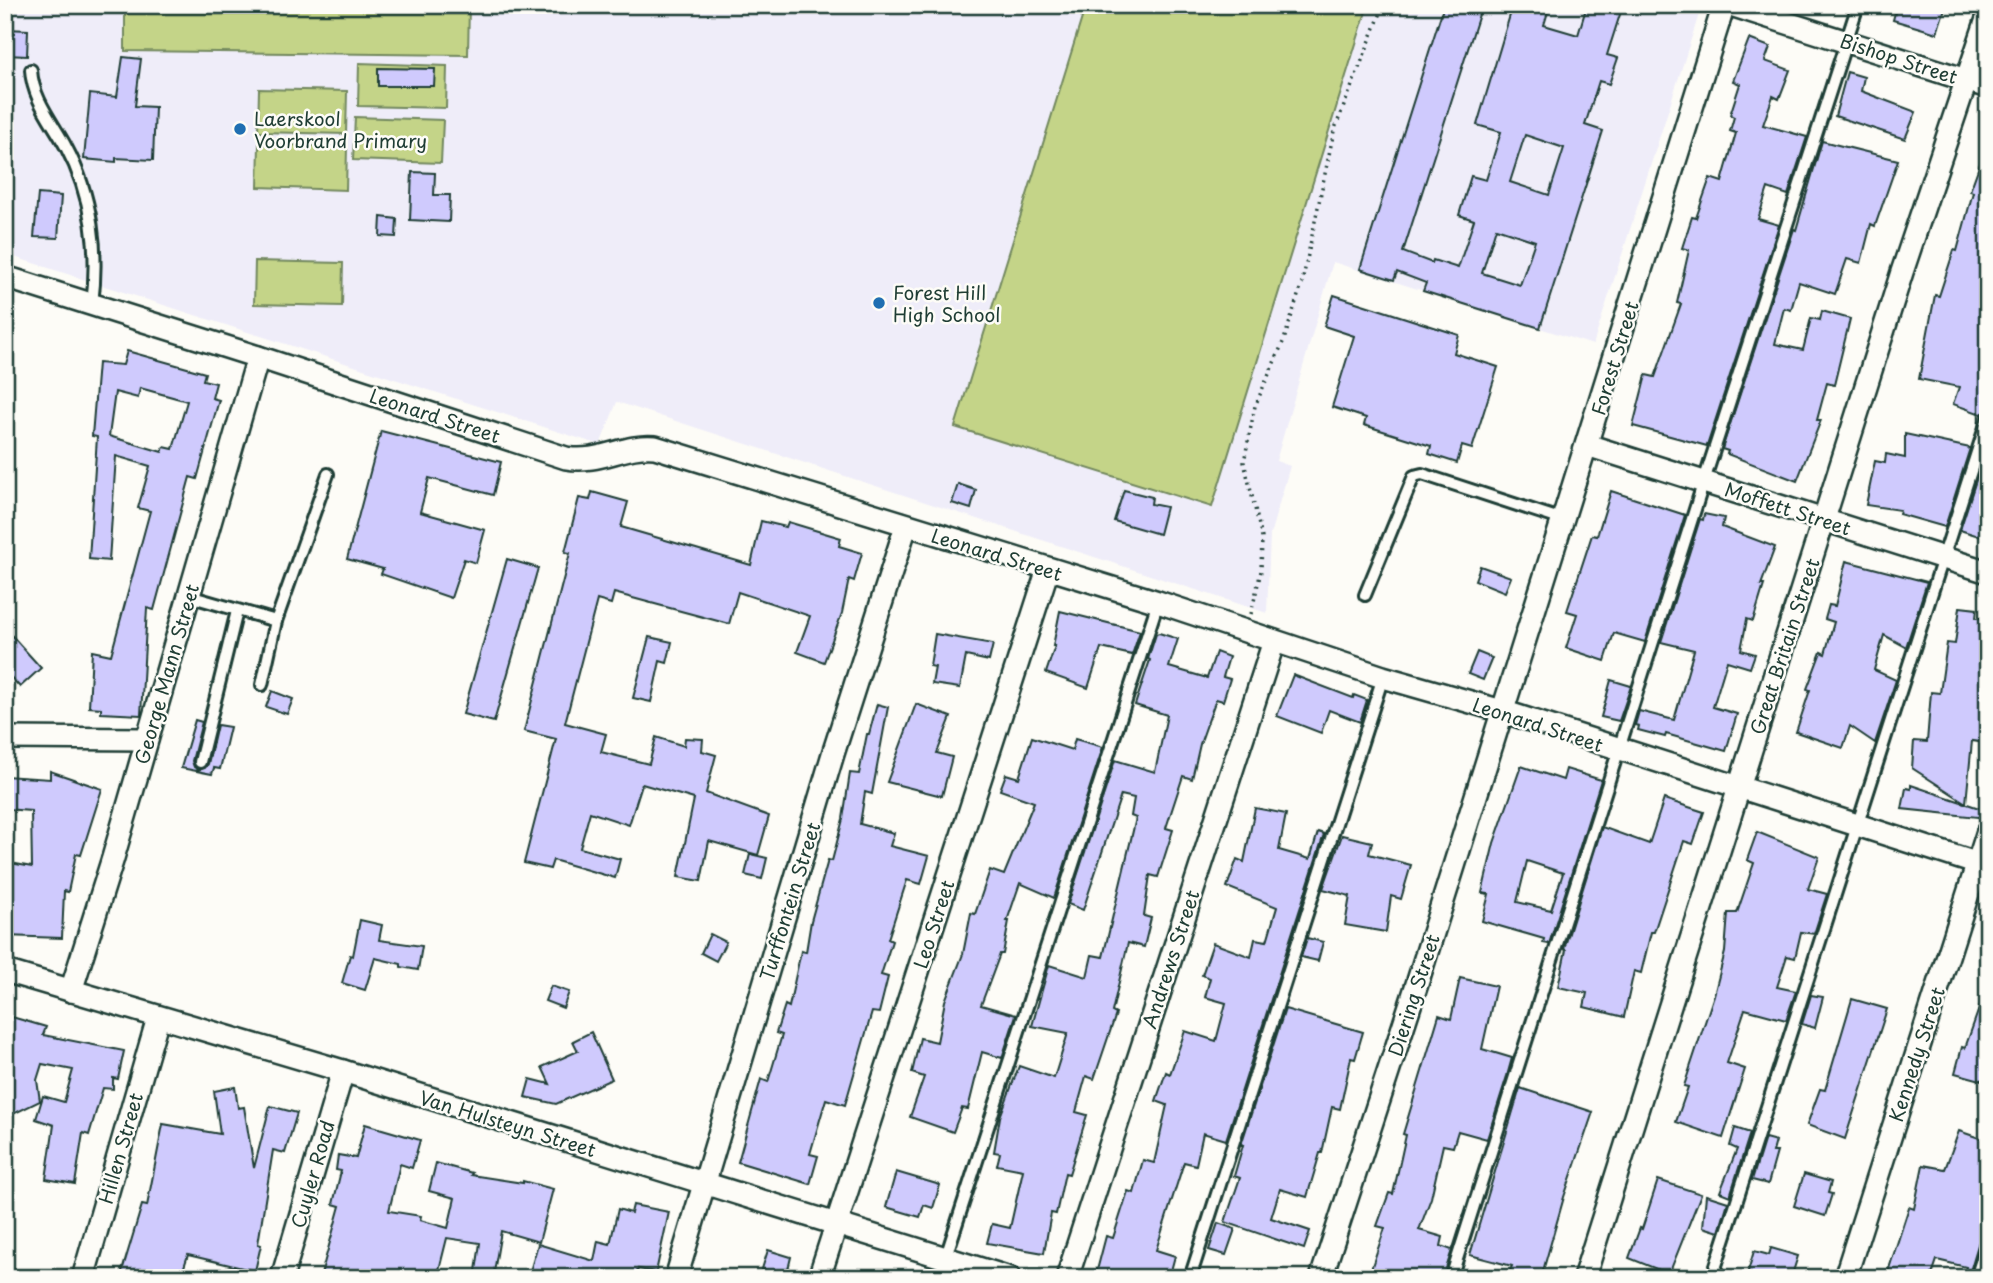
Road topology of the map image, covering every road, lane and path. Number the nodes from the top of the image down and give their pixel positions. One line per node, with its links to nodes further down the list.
1 (1384, 5): 28 (path)
2 (1724, 5): 14 (street, Forest Street)
3 (1731, 5): 6 (street, Bishop Street)
4 (1858, 5): 6 (lane)
5 (1988, 16): 8 (street, Great Britain Street)
6 (1846, 41): 8 (street, Bishop Street); 16 (lane)
7 (32, 70): 11 (lane)
8 (1967, 80): 9 (street, Bishop Street); 17 (street, Great Britain Street)
9 (1988, 86)
10 (5, 277): 11 (street, Leonard Street)
11 (93, 304): 12 (street, Leonard Street)
12 (258, 357): 19 (street, Leonard Street); 23 (street, George Mann Street)
13 (1988, 418): 20 (lane)
14 (1587, 445): 16 (street, Moffett Street); 18 (street, Forest Street)
15 (328, 474): 27 (lane)
16 (1704, 481): 17 (street, Moffett Street); 35 (lane)
17 (1825, 519): 20 (street, Moffett Street); 37 (street, Great Britain Street)
18 (1563, 520): 24 (lane); 32 (street, Forest Street)
19 (906, 526): 21 (street, Leonard Street); 45 (street, Turffontein Street)
20 (1944, 559): 22 (street, Moffett Street); 38 (lane)
21 (1048, 569): 25 (street, Leonard Street); 46 (street, Leo Street)
22 (1988, 572)
23 (189, 596): 26 (lane); 34 (street, George Mann Street)
24 (1365, 596)
25 (1158, 602): 28 (street, Leonard Street); 48 (lane)
26 (237, 611): 27 (lane); 36 (lane)
27 (276, 621): 31 (lane)
28 (1247, 632): 29 (street, Leonard Street)
29 (1274, 640): 30 (street, Leonard Street); 54 (street, Andrews Street)
30 (1383, 677): 32 (street, Leonard Street); 55 (lane)
31 (262, 685)
32 (1502, 711): 35 (street, Leonard Street); 56 (street, Diering Street)
33 (5, 738): 34 (street)
34 (146, 739): 42 (street, George Mann Street)
35 (1619, 750): 37 (street, Leonard Street); 57 (lane)
36 (200, 762)
37 (1740, 789): 38 (street, Leonard Street); 58 (street, Great Britain Street)
38 (1859, 824): 40 (street, Leonard Street); 59 (lane)
39 (1988, 831): 40 (street, Kennedy Street)
40 (1983, 865): 60 (street, Kennedy Street)
41 (5, 971): 42 (street, Van Hulsteyn Street)
42 (71, 990): 43 (street, Van Hulsteyn Street)
43 (158, 1018): 44 (street, Van Hulsteyn Street); 49 (street, Hillen Street)
44 (343, 1071): 45 (street, Van Hulsteyn Street); 50 (street, Cuyler Road)
45 (706, 1183): 46 (street, Van Hulsteyn Street); 51 (street, Turffontein Street)
46 (836, 1224): 48 (street, Van Hulsteyn Street); 52 (street, Leo Street)
47 (1988, 1240): 61 (lane)
48 (942, 1267): 53 (street, Van Hulsteyn Street)
49 (83, 1278)
50 (282, 1278)
51 (676, 1278)
52 (819, 1278)
53 (1010, 1278)
54 (1067, 1278)
55 (1190, 1278)
56 (1321, 1278)
57 (1451, 1278)
58 (1584, 1278)
59 (1712, 1278)
60 (1845, 1278)
61 (1976, 1278)

